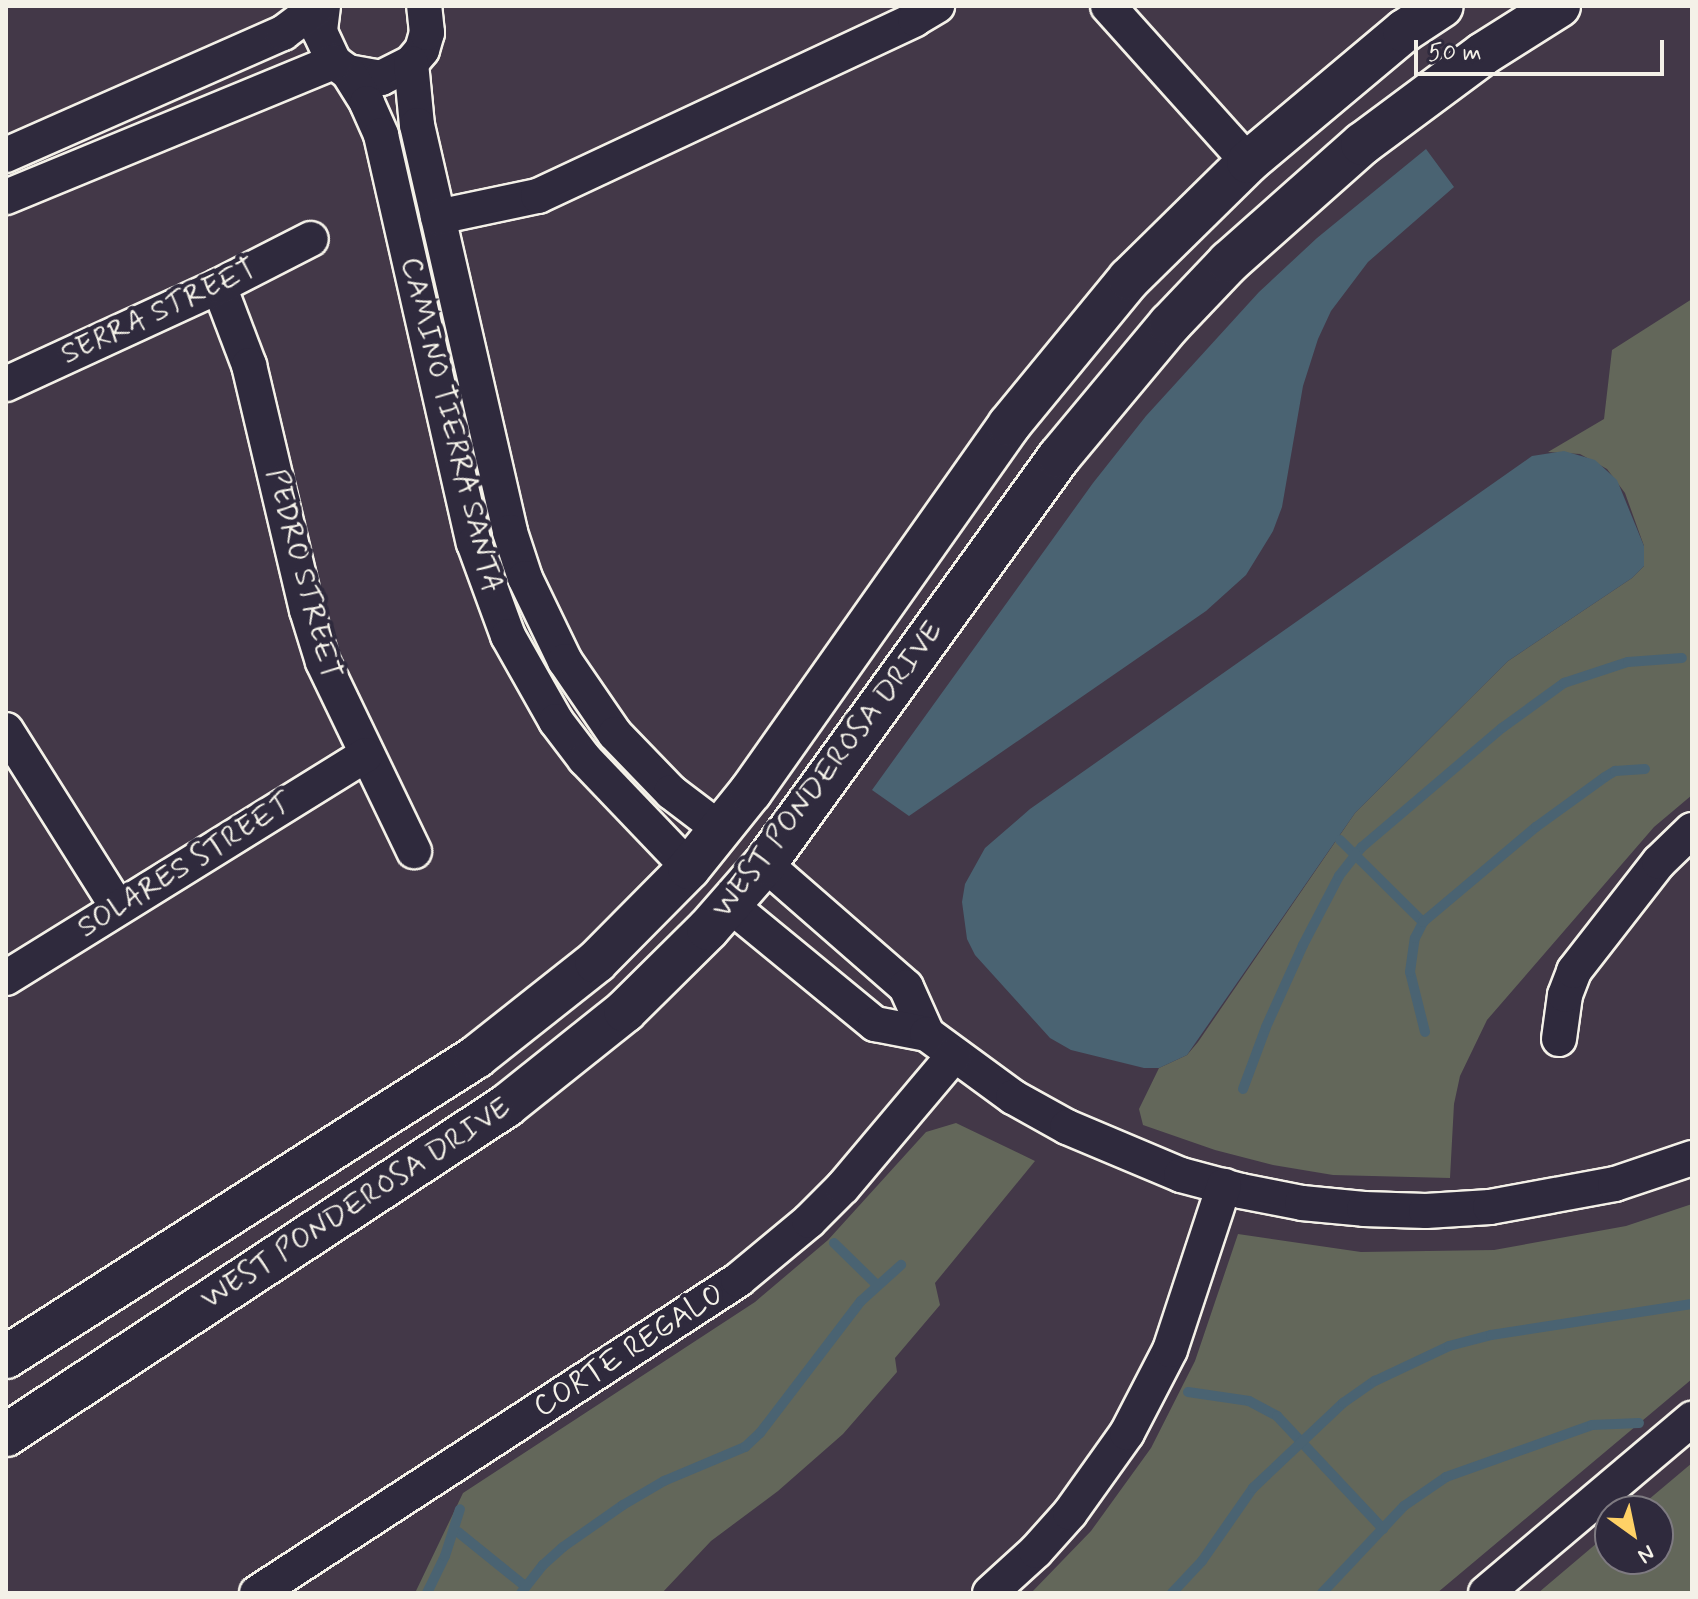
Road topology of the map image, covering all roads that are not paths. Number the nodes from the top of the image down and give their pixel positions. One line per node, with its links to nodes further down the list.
1 (321, 6): 8 (street, CAMINO TIERRA SANTA); 9 (street)
2 (937, 6): 13 (street)
3 (1108, 6): 10 (street)
4 (1442, 6): 10 (main road, WEST PONDEROSA DRIVE)
5 (1559, 6): 12 (main road, WEST PONDEROSA DRIVE)
6 (431, 7): 7 (street)
7 (411, 63): 8 (street); 13 (street, CAMINO TIERRA SANTA)
8 (341, 67): 11 (street); 23 (street, CAMINO TIERRA SANTA)
9 (6, 155)
10 (1248, 162): 12 (main road); 19 (main road, WEST PONDEROSA DRIVE)
11 (6, 197)
12 (1289, 206): 22 (main road, WEST PONDEROSA DRIVE)
13 (438, 217): 19 (street, CAMINO TIERRA SANTA)
14 (311, 239): 15 (street, SERRA STREET)
15 (219, 286): 16 (street, SERRA STREET); 18 (street, PEDRO STREET)
16 (6, 384)
17 (6, 730): 25 (street)
18 (365, 755): 21 (street, PEDRO STREET); 25 (street, SOLARES STREET)
19 (721, 830): 22 (main road); 23 (main road, WEST PONDEROSA DRIVE)
20 (1692, 830): 28 (street)
21 (414, 851)
22 (765, 864): 24 (main road, WEST PONDEROSA DRIVE); 27 (street)
23 (689, 868): 24 (main road); 32 (main road, WEST PONDEROSA DRIVE)
24 (730, 905): 27 (street); 34 (main road, WEST PONDEROSA DRIVE)
25 (118, 908): 26 (street, SOLARES STREET)
26 (6, 978)
27 (927, 1034): 29 (street)
28 (1559, 1039)
29 (954, 1055): 31 (street); 35 (street, CORTE REGALO)
30 (1692, 1158): 31 (street)
31 (1224, 1186): 36 (street)
32 (6, 1357)
33 (1692, 1419): 37 (street)
34 (6, 1435)
35 (257, 1593)
36 (990, 1593)
37 (1486, 1593)

